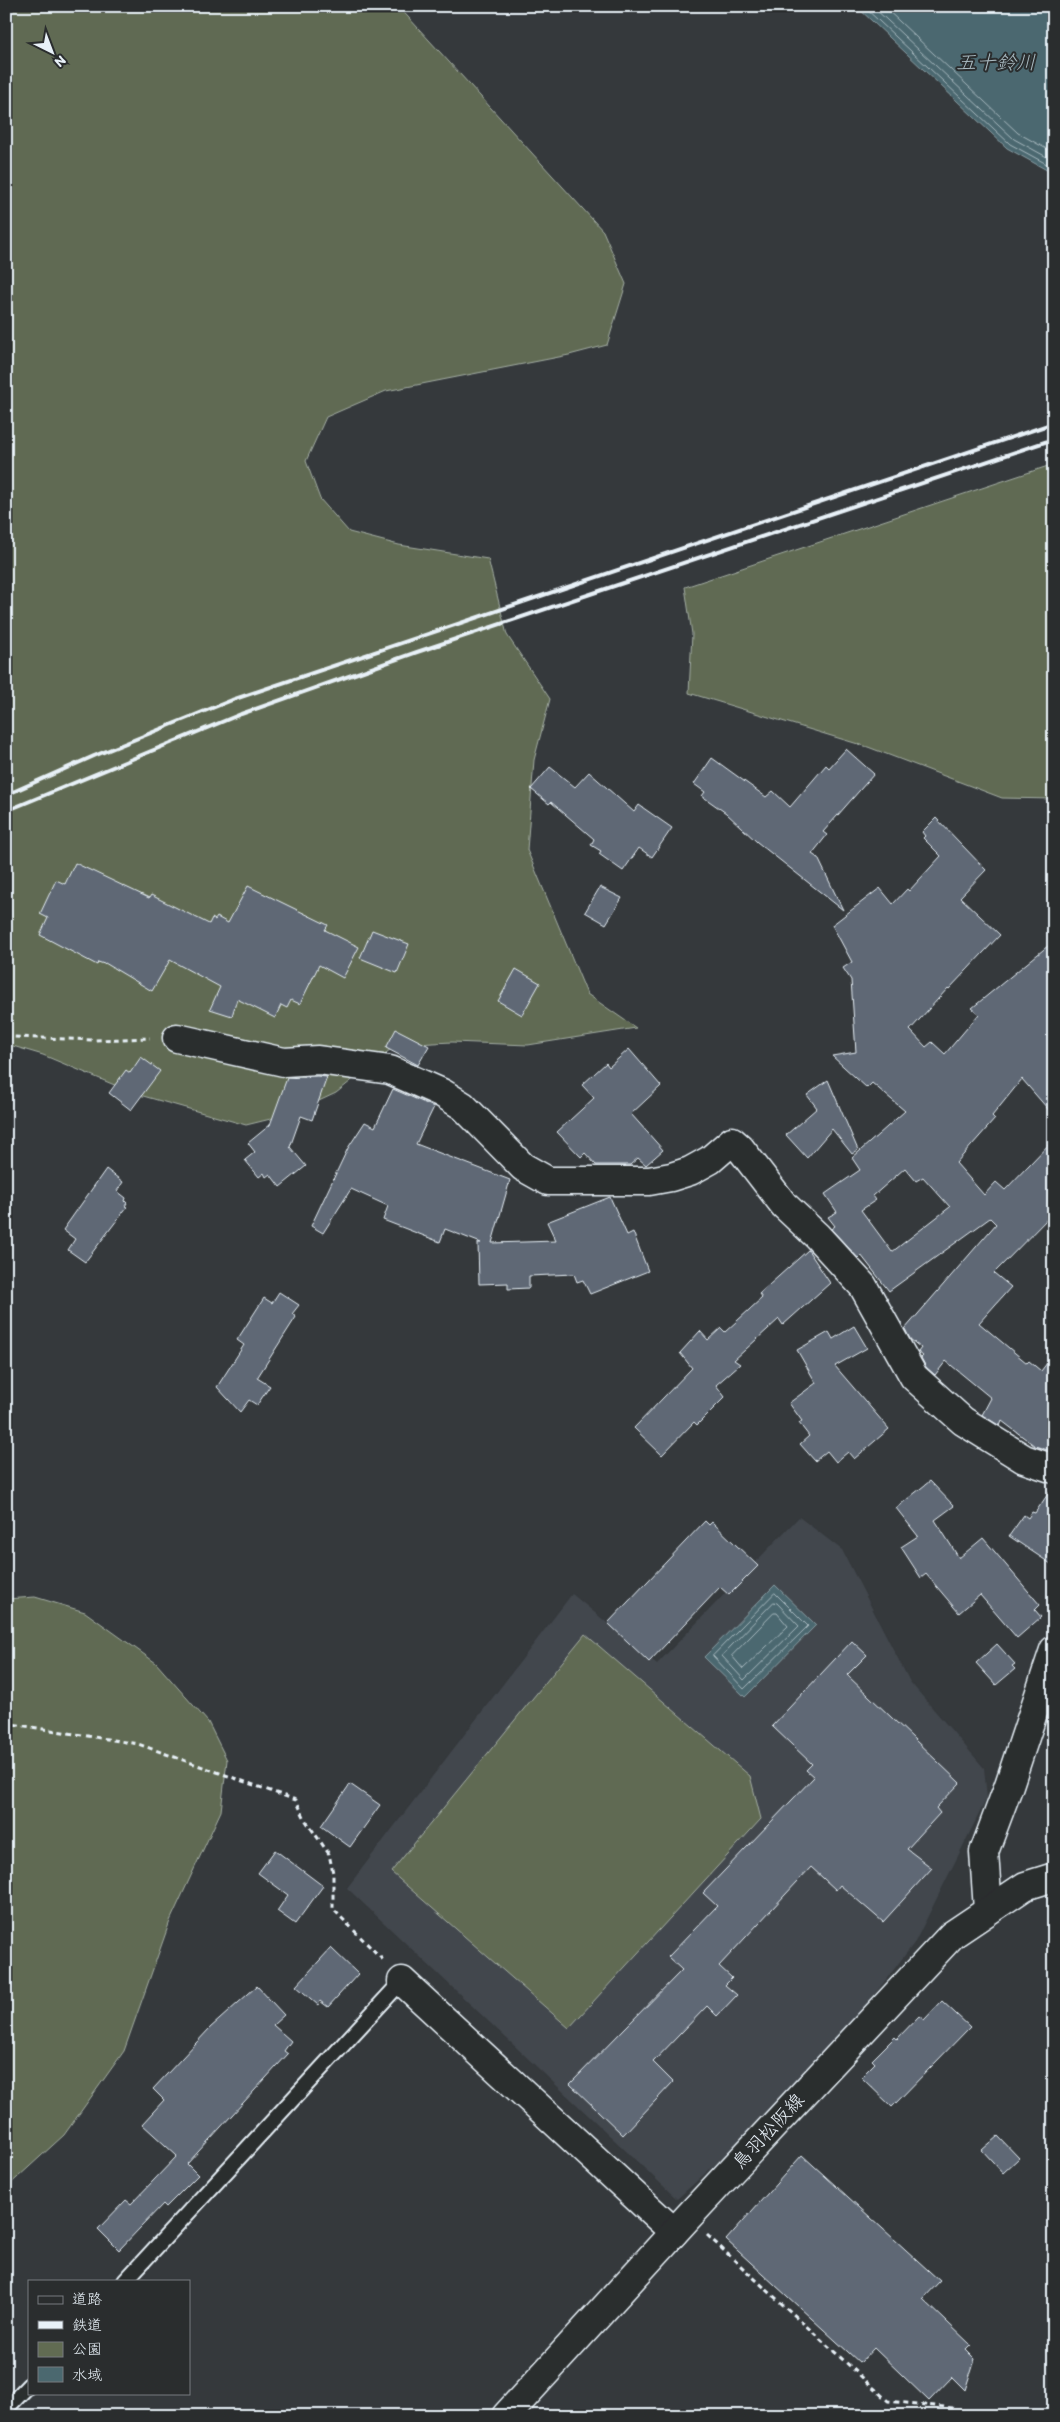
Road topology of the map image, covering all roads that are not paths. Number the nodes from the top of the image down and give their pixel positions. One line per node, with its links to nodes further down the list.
1 (177, 1038): 2 (street)
2 (1054, 1469)
3 (1054, 1650): 5 (street)
4 (1054, 1877): 5 (street, 鳥羽松阪線)
5 (988, 1910): 7 (street, 鳥羽松阪線)
6 (402, 1981): 7 (street); 8 (lane)
7 (681, 2224): 11 (street, 鳥羽松阪線)
8 (126, 2280)
9 (28, 2386): 10 (lane)
10 (6, 2409)
11 (506, 2416)

